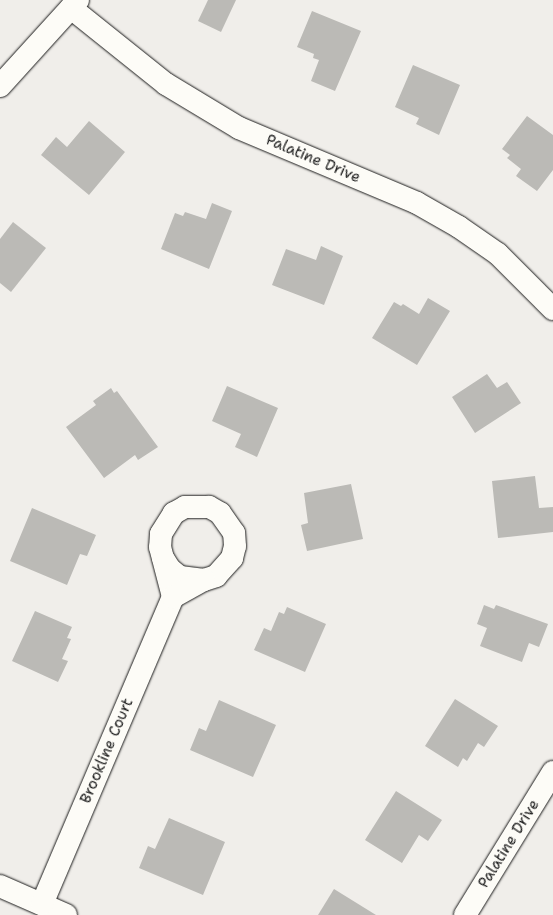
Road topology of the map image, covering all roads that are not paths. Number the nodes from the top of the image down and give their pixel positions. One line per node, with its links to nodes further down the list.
1 (75, 4): 2 (street); 3 (street, Palatine Drive)
2 (0, 86)
3 (553, 308)
4 (163, 558): 5 (street); 5 (street); 6 (street)
5 (204, 580): 6 (street)
6 (173, 597): 9 (street, Brookline Court)
7 (553, 772): 11 (street, Palatine Drive)
8 (0, 886): 9 (street)
9 (42, 904): 10 (street)
10 (66, 915)
11 (464, 915)

